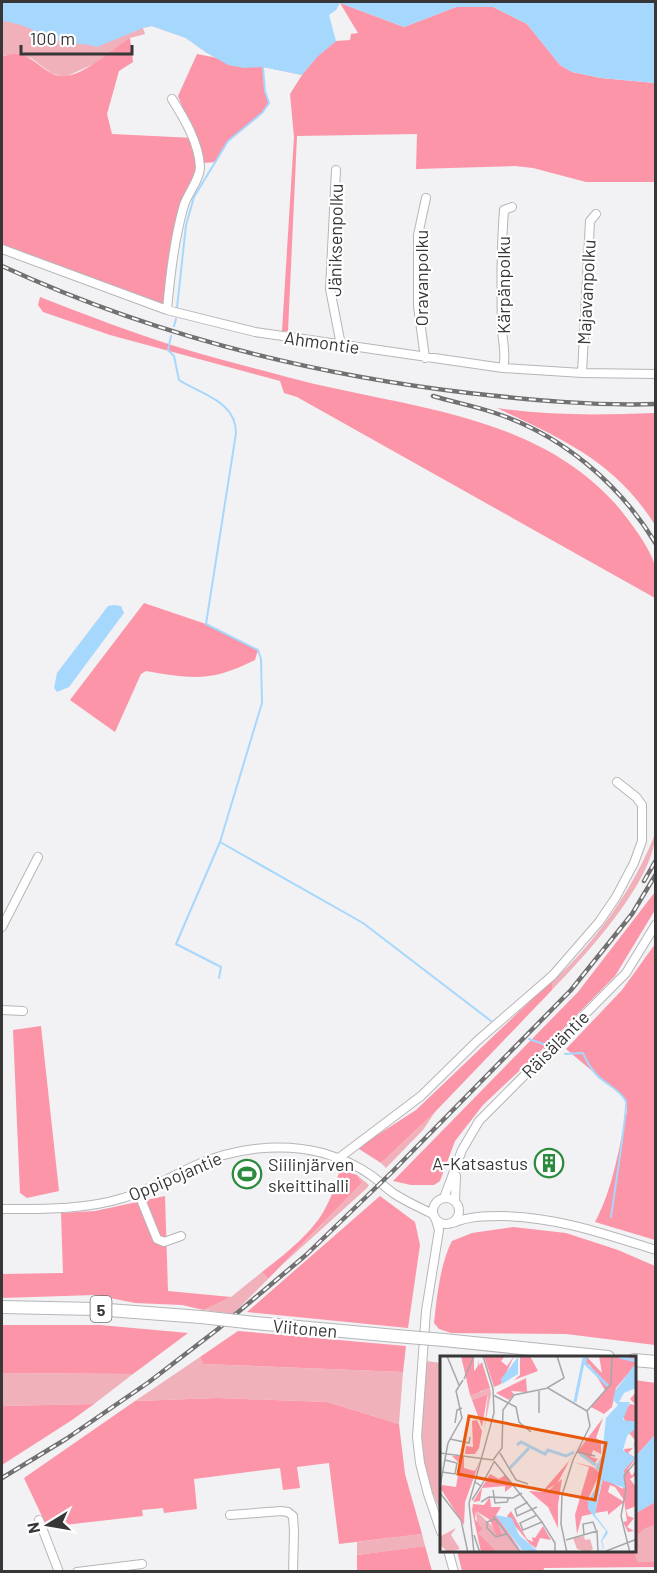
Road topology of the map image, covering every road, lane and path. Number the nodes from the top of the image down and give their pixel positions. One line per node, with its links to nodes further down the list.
1 (172, 99): 7 (street)
2 (336, 170): 8 (street, Jäniksenpolku)
3 (426, 198): 9 (street, Oravanpolku)
4 (512, 207): 10 (street, Kärpänpolku)
5 (596, 214): 11 (street, Majavanpolku)
6 (2, 249): 7 (street, Ahmontie)
7 (167, 310): 8 (street, Ahmontie)
8 (341, 345): 9 (street, Ahmontie)
9 (425, 358): 10 (street, Ahmontie)
10 (504, 368): 11 (street, Ahmontie)
11 (582, 374): 12 (street, Ahmontie)
12 (656, 374)
13 (617, 782): 19 (street)
14 (38, 857): 16 (street)
15 (656, 924): 20 (street, Räisäläntie)
16 (2, 927)
17 (2, 1010): 18 (street)
18 (23, 1011)
19 (339, 1158): 21 (street, Oppipojantie); 23 (street, Oppipojantie)
20 (457, 1166): 22 (street, Räisäläntie); 24 (street)
21 (138, 1192): 25 (street, Oppipojantie); 29 (street)
22 (441, 1199): 23 (street); 24 (street); 27 (street)
23 (408, 1202): 27 (street, Oppipojantie)
24 (457, 1203): 26 (street); 28 (street)
25 (2, 1209)
26 (489, 1216): 28 (street); 30 (street)
27 (435, 1217): 28 (street); 31 (street)
28 (451, 1224): 31 (street)
29 (181, 1236)
30 (656, 1250)
31 (436, 1252): 38 (street)
32 (2, 1307): 33 (highway, Viitonen / 5, bridge)
33 (598, 1356)
34 (636, 1360): 35 (highway)
35 (656, 1362)
36 (230, 1515): 43 (street)
37 (39, 1520): 41 (street)
38 (440, 1529)
39 (448, 1552): 44 (street)
40 (142, 1564): 42 (street)
41 (59, 1572)
42 (77, 1572)
43 (293, 1572)
44 (454, 1572)

